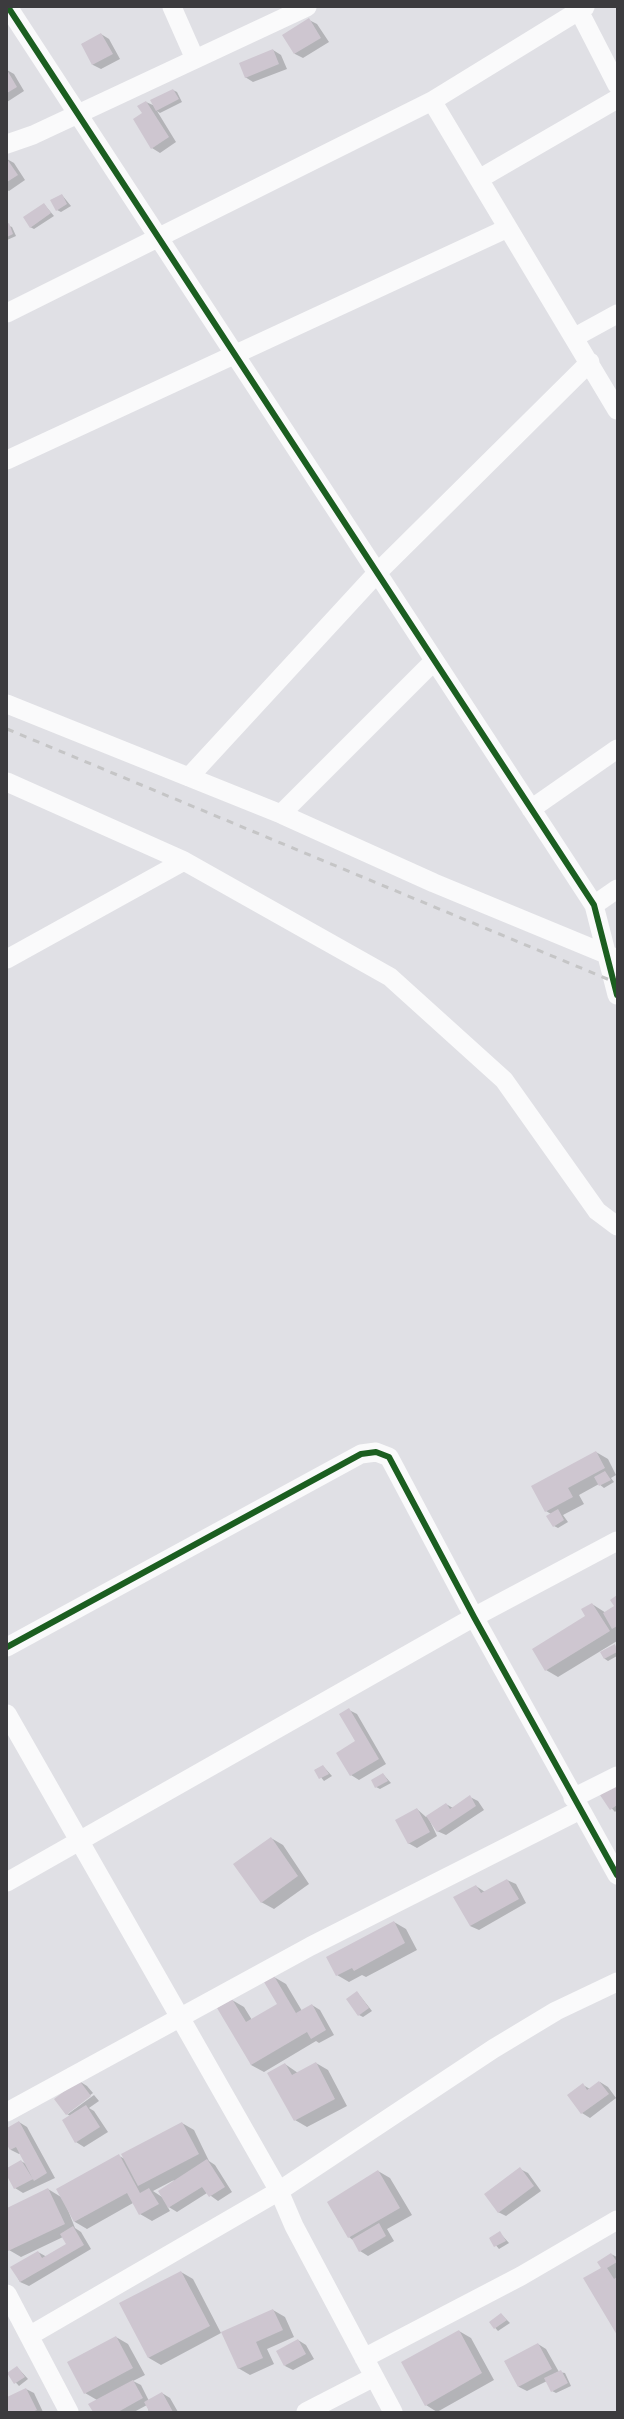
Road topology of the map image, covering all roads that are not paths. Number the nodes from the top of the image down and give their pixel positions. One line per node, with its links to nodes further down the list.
1 (8, 7): 9 (street)
2 (172, 7): 5 (street)
3 (307, 7): 5 (street)
4 (580, 8): 6 (street); 8 (street)
5 (195, 59): 9 (street)
6 (617, 85)
7 (617, 99): 11 (street)
8 (432, 101): 11 (street); 13 (street)
9 (78, 114): 10 (street); 13 (street)
10 (7, 144)
11 (479, 179): 12 (street)
12 (508, 228): 16 (street); 17 (street)
13 (160, 238): 14 (street); 17 (street)
14 (7, 313)
15 (617, 314): 16 (street)
16 (575, 337): 18 (street)
17 (235, 353): 20 (street); 21 (street)
18 (590, 362): 19 (street); 21 (street)
19 (617, 410)
20 (7, 460)
21 (377, 573): 22 (street); 25 (street)
22 (434, 661): 27 (street); 28 (street)
23 (7, 704): 25 (street)
24 (617, 749): 27 (street)
25 (189, 777): 28 (street)
26 (7, 782): 29 (street)
27 (531, 809): 31 (street)
28 (281, 814): 32 (street)
29 (184, 861): 33 (street); 35 (street)
30 (617, 888): 31 (street)
31 (594, 905): 32 (street)
32 (611, 956): 34 (street)
33 (7, 959)
34 (617, 996)
35 (617, 1226)
36 (617, 1541): 37 (street)
37 (474, 1617): 38 (street); 41 (street); 42 (street)
38 (7, 1647)
39 (7, 1714): 42 (street)
40 (617, 1776): 41 (street)
41 (576, 1804): 43 (street); 46 (street)
42 (78, 1840): 44 (street); 46 (street)
43 (617, 1875)
44 (7, 1882)
45 (617, 1982): 48 (street)
46 (179, 2018): 47 (street); 48 (street)
47 (7, 2112)
48 (279, 2191): 51 (street); 52 (street)
49 (617, 2220): 52 (street)
50 (7, 2294): 51 (street)
51 (29, 2336): 54 (street)
52 (364, 2358): 53 (street)
53 (374, 2377): 55 (street); 56 (street)
54 (69, 2412)
55 (306, 2412)
56 (393, 2412)

